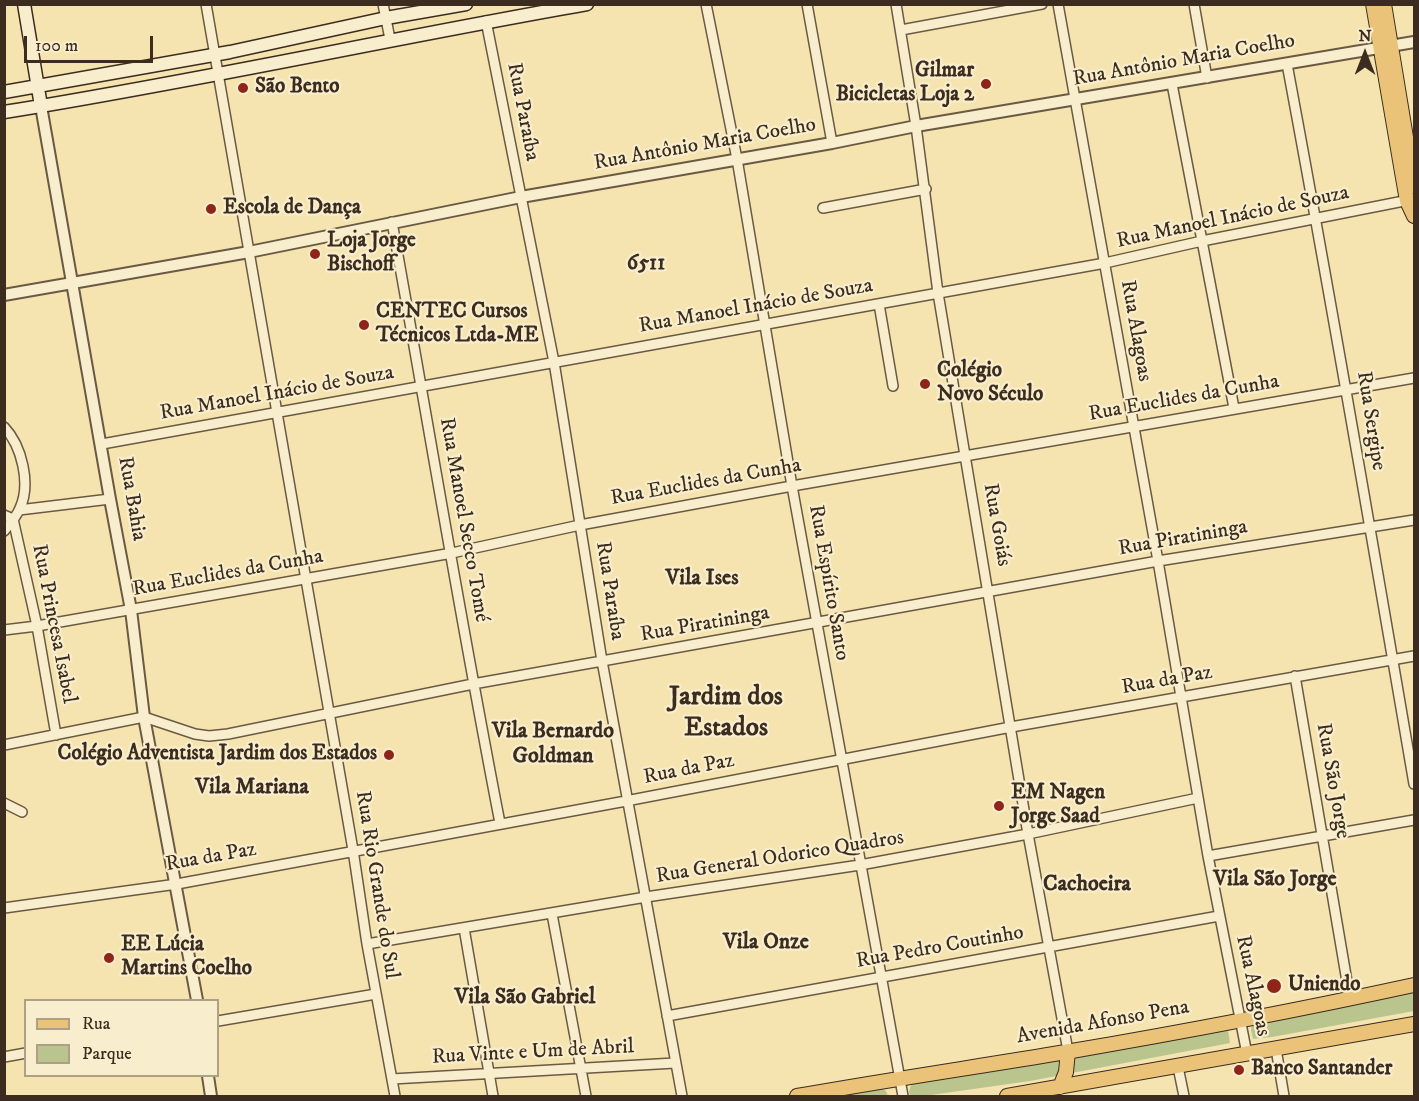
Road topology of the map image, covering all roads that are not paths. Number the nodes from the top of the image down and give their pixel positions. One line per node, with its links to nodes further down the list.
1 (24, 4): 26 (main road, Rua Bahia)
2 (206, 4): 21 (street, Rua Rio Grande do Sul)
3 (383, 4): 15 (street)
4 (466, 4): 15 (main road)
5 (587, 4): 14 (main road)
6 (706, 4): 33 (street, Rua Espírito Santo)
7 (807, 4): 32 (street)
8 (896, 4): 17 (street, Rua Goiás)
9 (1042, 4): 17 (street)
10 (1058, 4): 28 (street, Rua Alagoas)
11 (1194, 4): 24 (street)
12 (1372, 4): 20 (main road)
13 (1384, 4): 20 (main road)
14 (562, 7): 16 (main road)
15 (386, 18): 18 (street); 21 (main road)
16 (486, 21): 18 (main road); 36 (street, Rua Paraíba)
17 (901, 30): 31 (street, Rua Goiás)
18 (390, 39): 23 (main road)
19 (1414, 42): 20 (street, Rua Antônio Maria Coelho)
20 (1385, 46): 22 (street, Rua Antônio Maria Coelho); 34 (main road); 37 (main road)
21 (215, 55): 23 (street, Rua Rio Grande do Sul); 26 (main road)
22 (1287, 64): 24 (street, Rua Antônio Maria Coelho); 40 (street, Rua Sergipe)
23 (219, 75): 29 (main road); 43 (street, Rua Rio Grande do Sul)
24 (1207, 78): 25 (street, Rua Antônio Maria Coelho)
25 (1172, 84): 28 (street, Rua Antônio Maria Coelho); 42 (street)
26 (38, 86): 27 (main road); 29 (main road, Rua Bahia)
27 (4, 92)
28 (1076, 99): 31 (street, Rua Antônio Maria Coelho); 44 (street, Rua Alagoas)
29 (41, 106): 30 (main road); 45 (street, Rua Bahia)
30 (4, 112)
31 (916, 126): 32 (street, Rua Antônio Maria Coelho); 35 (street, Rua Goiás)
32 (832, 143): 33 (street, Rua Antônio Maria Coelho)
33 (737, 159): 36 (street, Rua Antônio Maria Coelho); 49 (street, Rua Espírito Santo)
34 (1414, 186)
35 (926, 189): 38 (street); 46 (street, Rua Goiás)
36 (521, 197): 41 (street, Rua Antônio Maria Coelho); 50 (street, Rua Paraíba)
37 (1411, 200): 39 (main road); 40 (street, Rua Manoel Inácio de Souza)
38 (823, 207)
39 (1414, 216)
40 (1316, 219): 42 (street, Rua Manoel Inácio de Souza); 54 (street, Rua Sergipe)
41 (392, 222): 43 (street, Rua Antônio Maria Coelho); 52 (street, Rua Manoel Secco Tomé)
42 (1202, 241): 44 (street, Rua Manoel Inácio de Souza); 55 (street)
43 (249, 252): 45 (street, Rua Antônio Maria Coelho); 56 (street, Rua Rio Grande do Sul)
44 (1105, 263): 46 (street, Rua Manoel Inácio de Souza); 57 (street, Rua Alagoas)
45 (73, 284): 47 (street, Rua Antônio Maria Coelho); 59 (street, Rua Bahia)
46 (938, 293): 48 (street, Rua Manoel Inácio de Souza); 60 (street, Rua Goiás)
47 (4, 295)
48 (879, 304): 49 (street, Rua Manoel Inácio de Souza); 53 (street)
49 (765, 324): 50 (street, Rua Manoel Inácio de Souza); 61 (street, Rua Espírito Santo)
50 (554, 362): 52 (street, Rua Manoel Inácio de Souza); 66 (street, Rua Paraíba)
51 (1414, 378): 54 (street, Rua Euclides da Cunha)
52 (422, 386): 56 (street, Rua Manoel Inácio de Souza); 69 (street, Rua Manoel Secco Tomé)
53 (893, 386)
54 (1347, 390): 55 (street, Rua Euclides da Cunha); 67 (street, Rua Sergipe)
55 (1234, 408): 57 (street, Rua Euclides da Cunha)
56 (277, 412): 59 (street, Rua Manoel Inácio de Souza); 71 (street, Rua Rio Grande do Sul)
57 (1133, 426): 60 (street, Rua Euclides da Cunha); 70 (street, Rua Alagoas)
58 (4, 427): 63 (street)
59 (102, 444): 62 (street, Rua Bahia)
60 (965, 456): 61 (street, Rua Euclides da Cunha); 72 (street, Rua Goiás)
61 (792, 486): 66 (street, Rua Euclides da Cunha); 74 (street, Rua Espírito Santo)
62 (110, 499): 63 (street); 73 (street, Rua Bahia)
63 (19, 510): 64 (street)
64 (9, 517): 68 (street); 75 (street, Rua Princesa Isabel)
65 (1414, 520): 67 (street, Rua Piratininga)
66 (580, 525): 69 (street, Rua Euclides da Cunha); 79 (street, Rua Paraíba)
67 (1369, 527): 70 (street, Rua Piratininga); 78 (street, Rua Sergipe)
68 (4, 531)
69 (452, 553): 71 (street, Rua Euclides da Cunha); 81 (street, Rua Manoel Secco Tomé)
70 (1158, 561): 72 (street, Rua Piratininga); 82 (street, Rua Alagoas)
71 (306, 579): 73 (street, Rua Euclides da Cunha); 83 (street, Rua Rio Grande do Sul)
72 (989, 592): 74 (street, Rua Piratininga); 85 (street, Rua Goiás)
73 (131, 610): 75 (street, Rua Euclides da Cunha); 84 (street, Rua Bahia)
74 (818, 624): 79 (street, Rua Piratininga); 88 (street, Rua Espírito Santo)
75 (37, 626): 76 (street, Rua Euclides da Cunha); 86 (street, Rua Princesa Isabel)
76 (4, 630)
77 (1414, 656): 78 (street, Rua da Paz)
78 (1393, 660): 80 (street, Rua da Paz); 89 (street, Rua Sergipe)
79 (602, 661): 81 (street, Rua Piratininga); 91 (street, Rua Paraíba)
80 (1295, 676): 82 (street, Rua da Paz); 97 (street, Rua São Jorge)
81 (473, 684): 83 (street, Rua Piratininga); 95 (street, Rua Manoel Secco Tomé)
82 (1181, 697): 85 (street, Rua da Paz); 90 (street, Rua Alagoas)
83 (329, 714): 84 (street, Rua Piratininga); 98 (street, Rua Rio Grande do Sul)
84 (144, 717): 86 (street, Rua Piratininga); 101 (street, Rua Bahia)
85 (1011, 727): 88 (street, Rua da Paz); 96 (street, Rua Goiás)
86 (56, 735): 87 (street, Rua Piratininga)
87 (4, 745)
88 (841, 760): 91 (street, Rua da Paz); 100 (street, Rua Espírito Santo)
89 (1414, 784)
90 (1198, 798): 96 (street, Rua General Odorico Quadros); 99 (street, Rua Alagoas)
91 (626, 801): 95 (street, Rua da Paz); 102 (street, Rua Paraíba)
92 (4, 803): 93 (street)
93 (22, 812)
94 (1414, 820): 97 (street)
95 (500, 824): 98 (street, Rua da Paz)
96 (1029, 834): 100 (street, Rua General Odorico Quadros); 108 (street, Rua Goiás)
97 (1323, 837): 99 (street); 113 (street, Rua São Jorge)
98 (352, 850): 101 (street, Rua da Paz); 107 (street, Rua Rio Grande do Sul)
99 (1208, 856): 105 (street, Rua Alagoas)
100 (860, 865): 102 (street, Rua General Odorico Quadros); 109 (street, Rua Espírito Santo)
101 (177, 884): 103 (street, Rua da Paz); 112 (street, Rua Bahia)
102 (646, 897): 104 (street, Rua General Odorico Quadros); 114 (street, Rua Paraíba)
103 (4, 909)
104 (552, 914): 106 (street, Rua General Odorico Quadros); 125 (street)
105 (1219, 916): 108 (street, Rua Pedro Coutinho); 115 (street, Rua Alagoas)
106 (464, 928): 107 (street, Rua General Odorico Quadros); 126 (street)
107 (367, 944): 111 (street, Rua Rio Grande do Sul)
108 (1048, 946): 109 (street, Rua Pedro Coutinho); 119 (street, Rua Goiás)
109 (881, 976): 114 (street, Rua Pedro Coutinho); 128 (street, Rua Espírito Santo)
110 (1414, 985): 113 (main road, Avenida Afonso Pena)
111 (376, 994): 116 (street); 129 (street, Rua Rio Grande do Sul)
112 (197, 999)
113 (1350, 999): 115 (main road, Avenida Afonso Pena)
114 (667, 1016): 123 (street, Rua Paraíba)
115 (1241, 1020): 119 (main road, Avenida Afonso Pena); 121 (street, Rua Alagoas)
116 (219, 1021)
117 (1414, 1023): 118 (main road)
118 (1276, 1049): 121 (main road); 141 (street)
119 (1068, 1051): 128 (main road, Avenida Afonso Pena); 130 (main road)
120 (24, 1053): 122 (street)
121 (1247, 1054): 124 (main road)
122 (4, 1057)
123 (675, 1063): 125 (street, Rua Vinte e Um de Abril); 136 (street, Rua Paraíba)
124 (1178, 1067): 130 (main road); 140 (street)
125 (580, 1069): 126 (street, Rua Vinte e Um de Abril); 135 (street)
126 (490, 1073): 129 (street, Rua Vinte e Um de Abril); 134 (street)
127 (208, 1077): 132 (street)
128 (900, 1078): 137 (main road, Avenida Afonso Pena); 138 (street, Rua Espírito Santo)
129 (392, 1079): 133 (street, Rua Rio Grande do Sul)
130 (1060, 1088): 131 (main road)
131 (1026, 1095): 139 (main road)
132 (212, 1096)
133 (395, 1096)
134 (493, 1096)
135 (586, 1096)
136 (682, 1096)
137 (797, 1096)
138 (903, 1096)
139 (1007, 1096)
140 (1184, 1096)
141 (1284, 1096)

